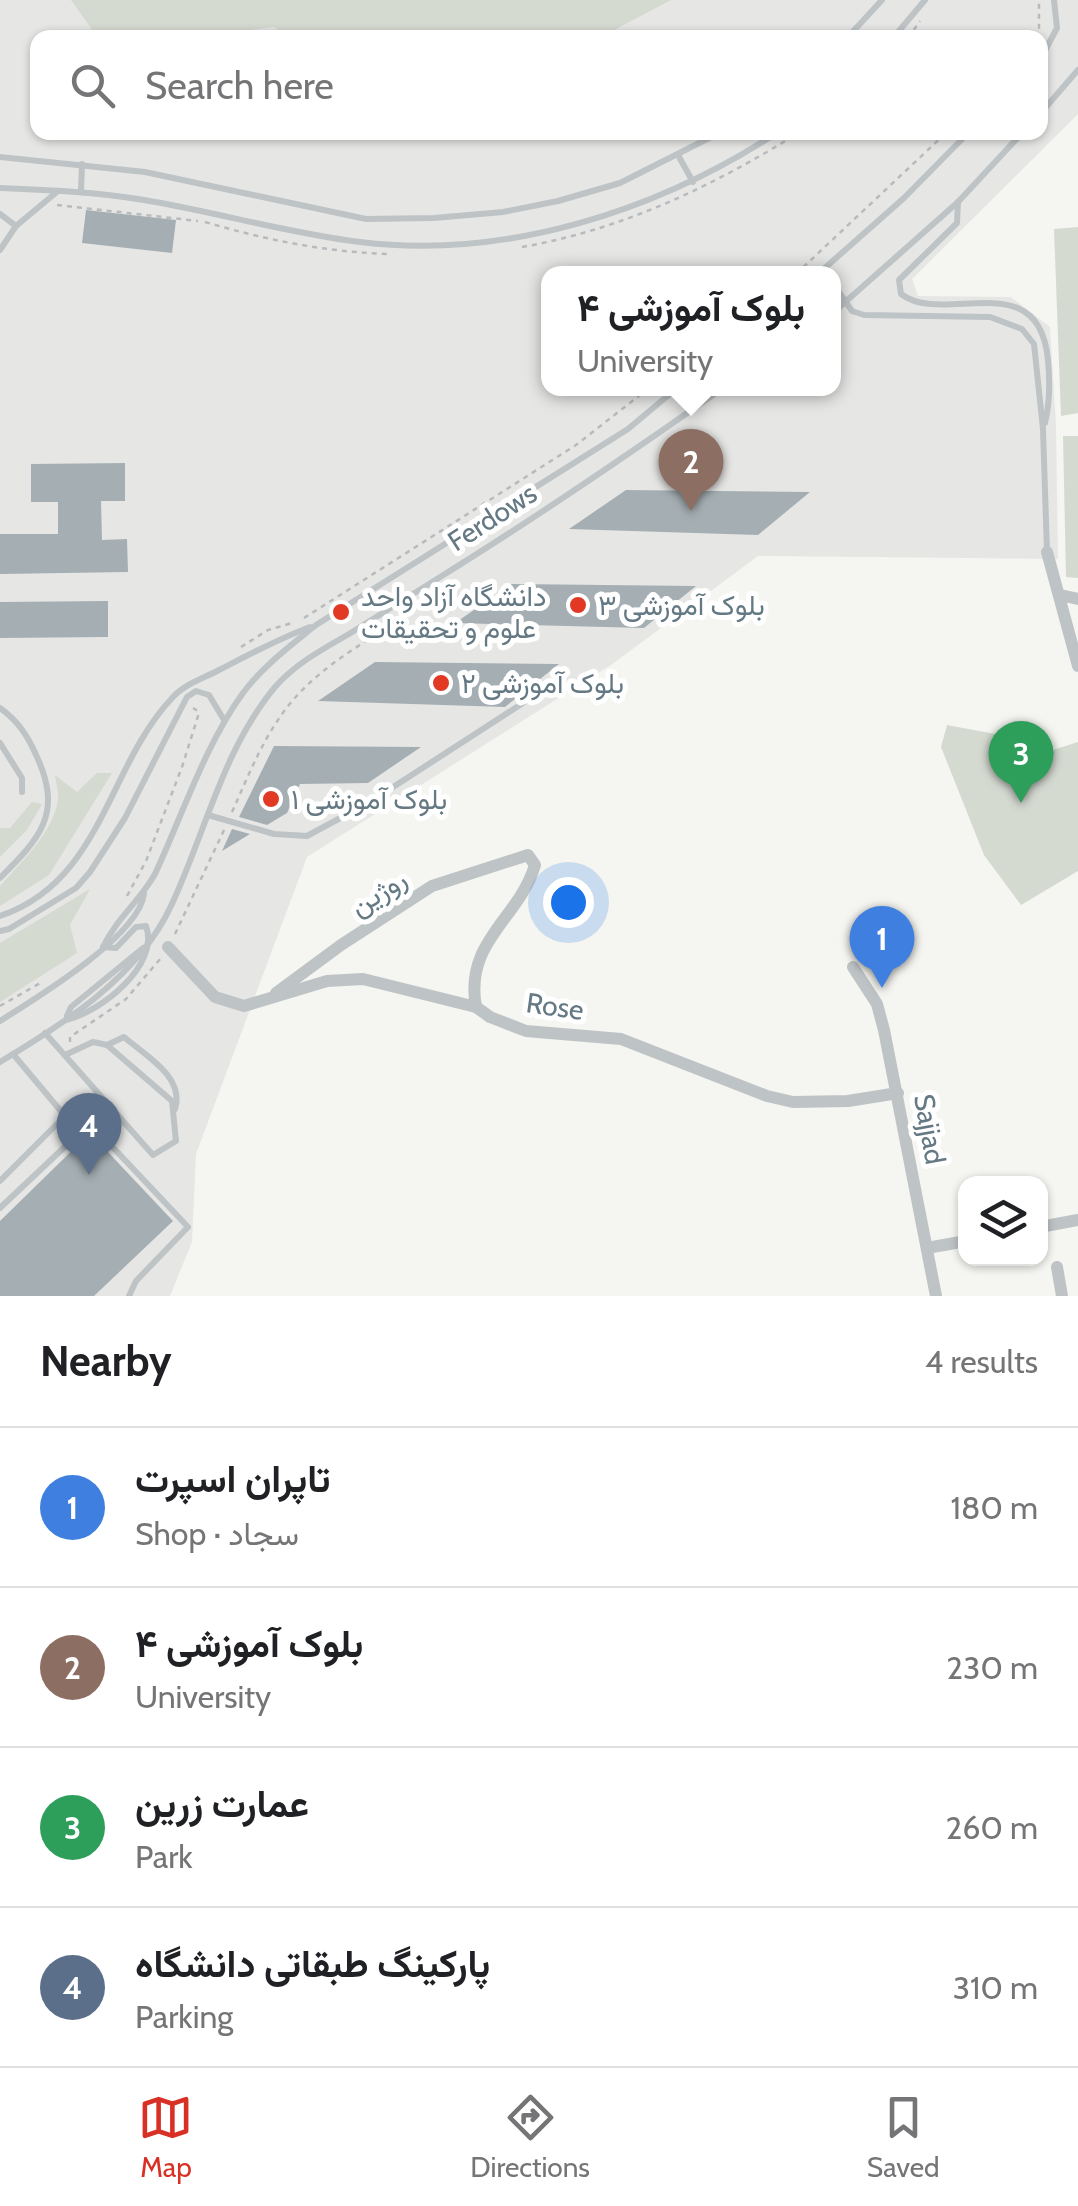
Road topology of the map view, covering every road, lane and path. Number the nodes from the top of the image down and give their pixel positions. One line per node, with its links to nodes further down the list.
1 (882, 0): 5 (lane)
2 (924, 0): 6 (lane)
3 (1038, 0): 7 (path)
4 (1054, 0): 8 (lane)
5 (854, 30)
6 (899, 30)
7 (1039, 30)
8 (1048, 45)
9 (1078, 70): 10 (lane)
10 (1048, 105)
11 (706, 140): 16 (lane)
12 (764, 140): 19 (lane)
13 (938, 140): 27 (path)
14 (961, 140): 28 (lane)
15 (1016, 140): 23 (lane)
16 (678, 155): 18 (lane); 19 (lane)
17 (0, 158): 18 (lane)
18 (82, 164): 22 (lane)
19 (693, 182): 22 (lane)
20 (0, 188): 21 (lane)
21 (58, 190): 22 (lane); 25 (lane)
22 (80, 192)
23 (958, 202): 30 (lane); 34 (lane)
24 (0, 214): 25 (lane)
25 (16, 226): 26 (lane)
26 (0, 250)
27 (805, 266)
28 (829, 266)
29 (841, 296): 30 (lane)
30 (846, 303): 31 (lane); 34 (lane)
31 (841, 307)
32 (668, 396): 40 (lane, Ferdows)
33 (712, 396): 48 (lane, Ferdows)
34 (1043, 429): 35 (lane)
35 (1047, 552): 36 (street)
36 (1060, 595): 37 (street); 39 (street); 41 (street)
37 (1078, 599)
38 (400, 620): 49 (path)
39 (1078, 620)
40 (316, 625): 45 (lane, Ferdows); 52 (lane)
41 (1078, 666)
42 (523, 703): 49 (lane)
43 (0, 708): 50 (lane)
44 (187, 712): 51 (path)
45 (224, 721): 53 (lane); 55 (lane, Ferdows)
46 (0, 744): 47 (lane)
47 (22, 792)
48 (208, 815): 49 (lane); 54 (lane, Ferdows)
49 (228, 822): 56 (path)
50 (0, 878)
51 (128, 894)
52 (0, 916)
53 (0, 932)
54 (148, 944): 55 (lane); 63 (lane, Ferdows)
55 (103, 947): 62 (lane)
56 (168, 947): 59 (street, Rose); 65 (path)
57 (853, 967): 69 (street, Sajjad)
58 (52, 976): 60 (path)
59 (268, 999): 61 (street, Rose); 61 (street, روژین)
60 (0, 1006)
61 (476, 1006): 69 (street, Rose)
62 (0, 1022)
63 (46, 1033): 66 (lane); 67 (lane)
64 (107, 1045): 65 (lane); 70 (lane); 70 (lane)
65 (79, 1048): 67 (lane)
66 (13, 1054): 68 (lane); 71 (lane)
67 (65, 1055): 70 (lane)
68 (0, 1062)
69 (898, 1093): 76 (street, Sajjad)
70 (174, 1115)
71 (0, 1181)
72 (0, 1208): 78 (lane)
73 (1078, 1220): 74 (street)
74 (1048, 1226)
75 (958, 1242): 76 (street)
76 (927, 1248): 79 (street, Sajjad)
77 (1057, 1267): 80 (street)
78 (128, 1296)
79 (936, 1296)
80 (1062, 1296)

